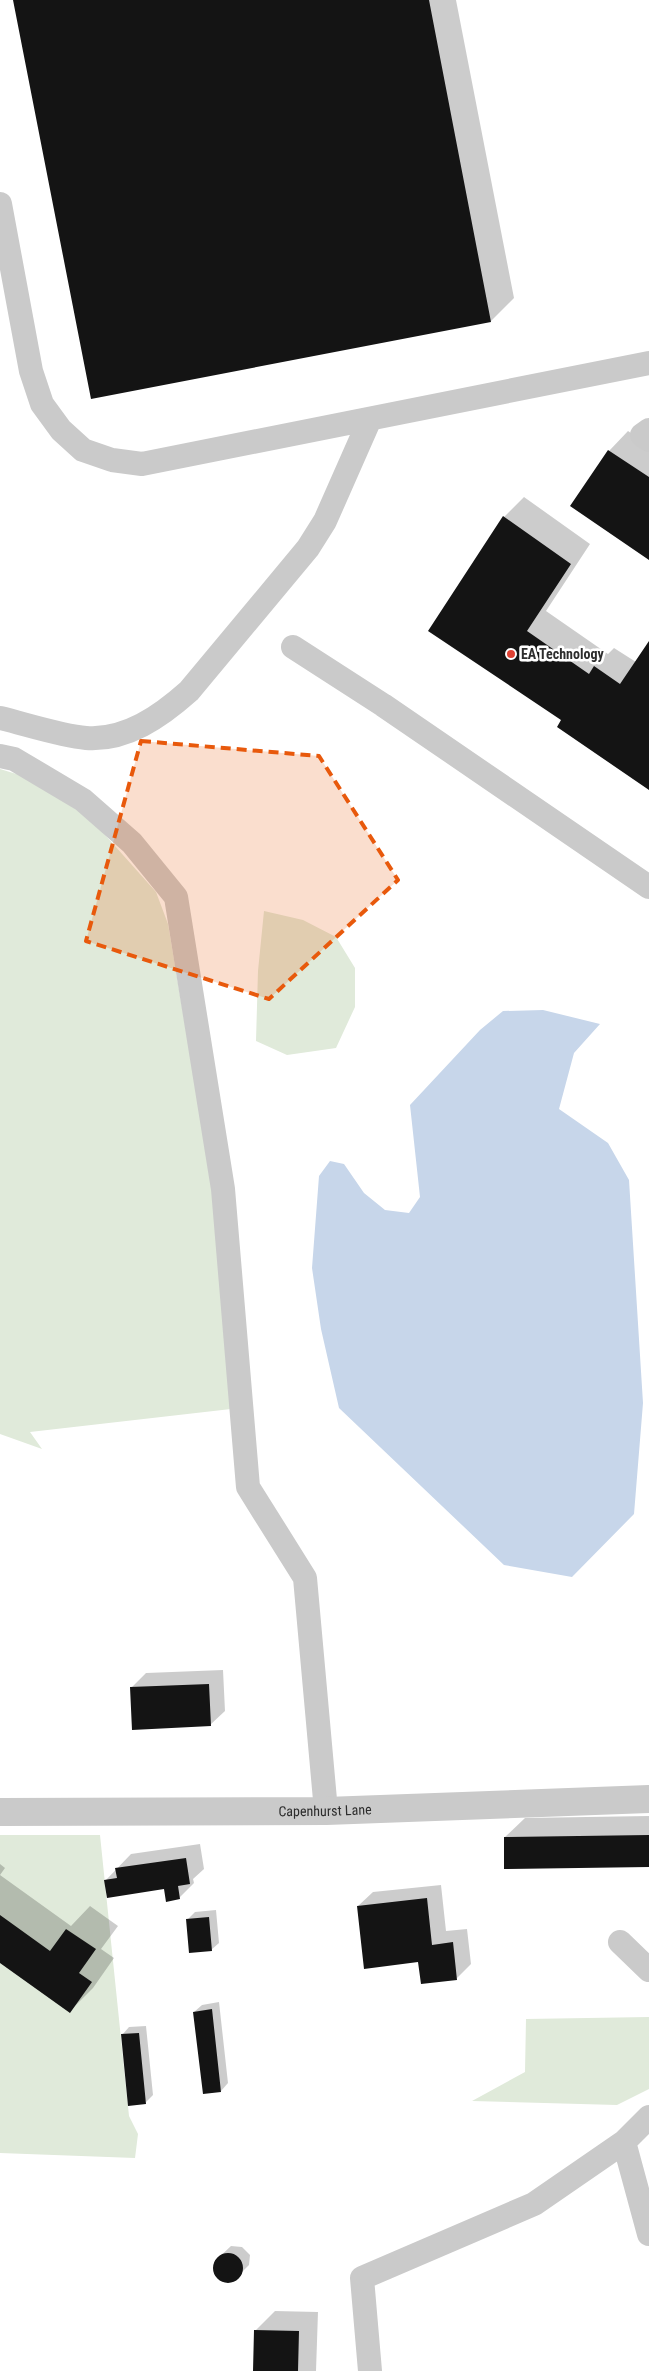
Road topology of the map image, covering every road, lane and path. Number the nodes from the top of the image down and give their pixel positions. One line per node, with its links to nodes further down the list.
1 (0, 204): 3 (lane)
2 (649, 363): 3 (lane)
3 (370, 419): 7 (lane)
4 (649, 430): 5 (lane)
5 (649, 440)
6 (293, 648): 9 (lane)
7 (0, 718)
8 (0, 756): 11 (lane)
9 (649, 887)
10 (649, 1799): 11 (street, Capenhurst Lane)
11 (326, 1811): 12 (street, Capenhurst Lane)
12 (0, 1812)
13 (620, 1942): 14 (lane)
14 (649, 1970)
15 (649, 2117): 16 (lane)
16 (624, 2142): 17 (lane); 18 (lane)
17 (649, 2234)
18 (370, 2371)

